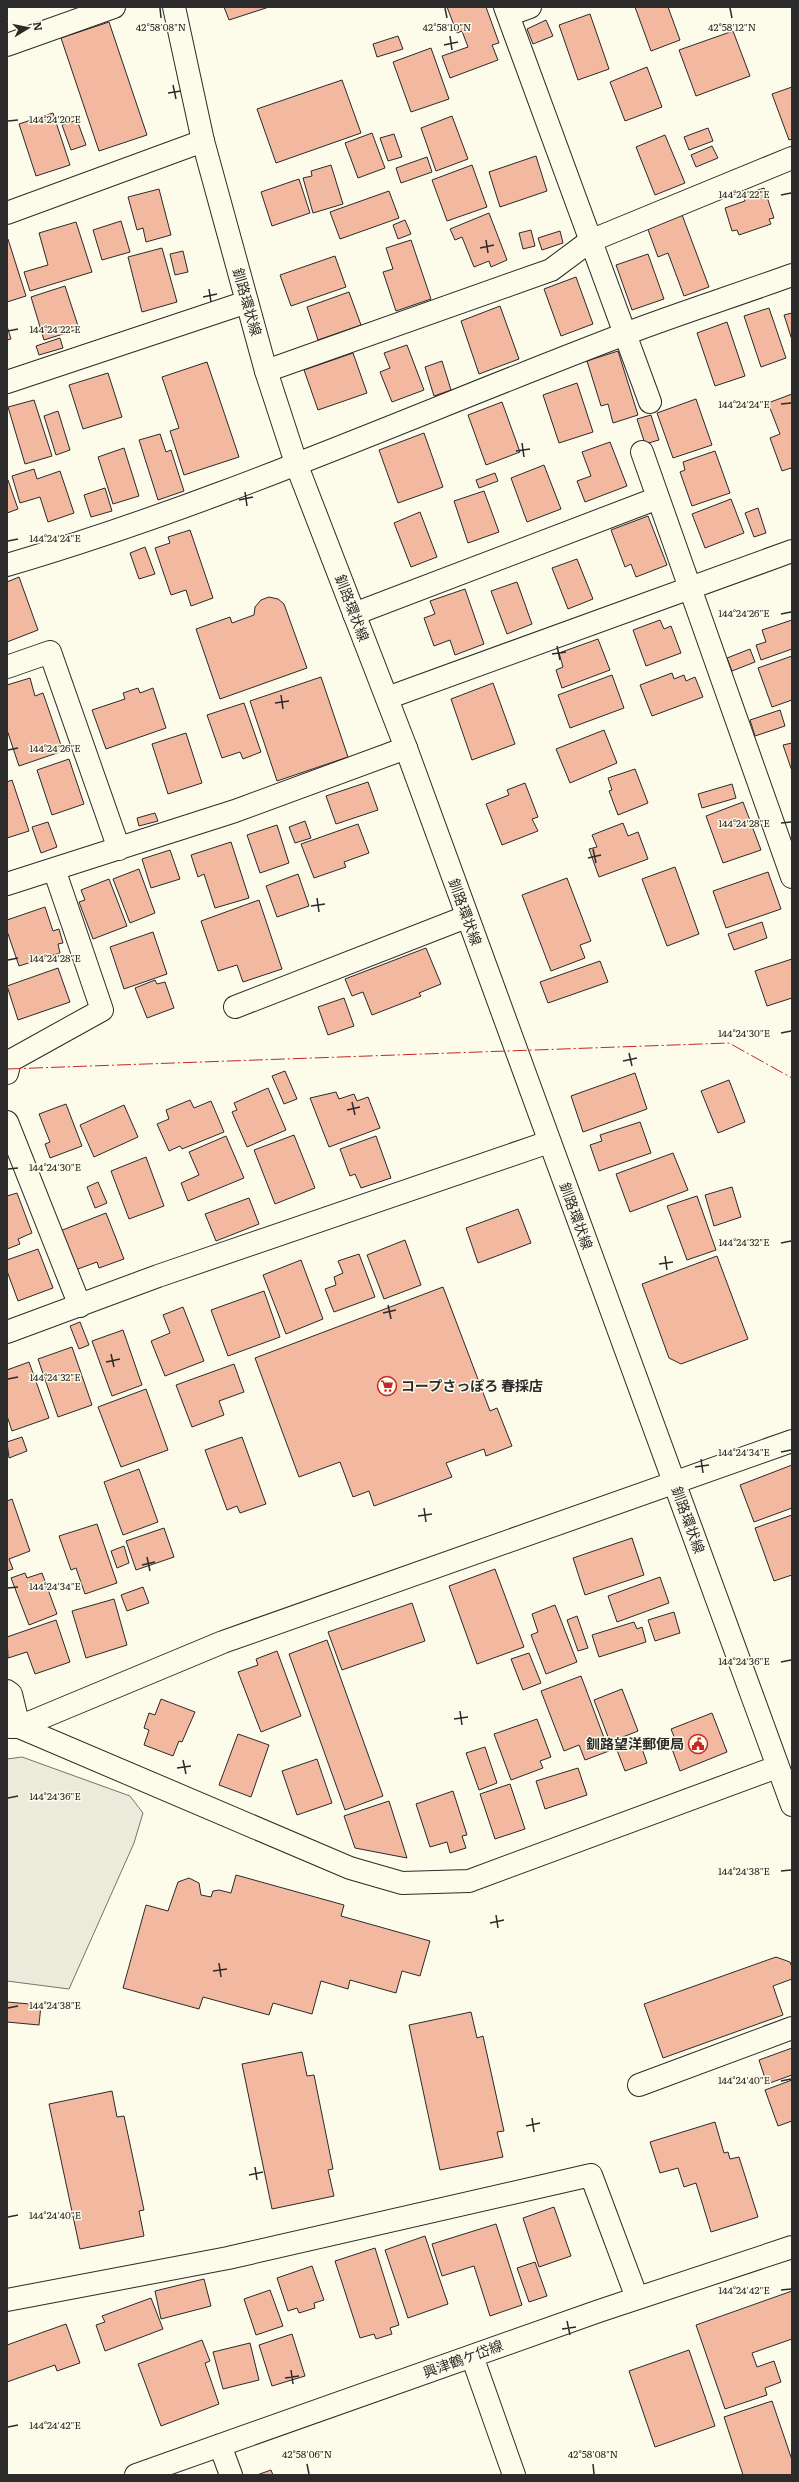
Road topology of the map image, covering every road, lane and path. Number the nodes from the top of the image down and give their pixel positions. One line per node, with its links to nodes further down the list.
1 (114, 7): 5 (street)
2 (174, 7): 6 (street, 釧路環状線)
3 (530, 7): 4 (street)
4 (506, 11): 9 (street)
5 (7, 45)
6 (202, 140): 8 (street); 11 (street, 釧路環状線)
7 (792, 158): 9 (street)
8 (7, 213)
9 (590, 241): 12 (street); 13 (street)
10 (792, 275): 12 (street)
11 (247, 302): 13 (street, 釧路環状線); 14 (street)
12 (626, 334): 15 (street); 17 (street)
13 (266, 372): 17 (street, 釧路環状線)
14 (7, 382)
15 (650, 402)
16 (642, 452): 18 (street)
17 (297, 466): 20 (street); 22 (street, 釧路環状線)
18 (658, 498): 21 (street); 22 (street)
19 (792, 551): 21 (street)
20 (7, 565)
21 (689, 587): 24 (street); 28 (street)
22 (354, 614): 24 (street, 釧路環状線)
23 (7, 667): 26 (street)
24 (386, 698): 25 (street, 釧路環状線)
25 (406, 748): 26 (street); 30 (street, 釧路環状線)
26 (119, 849): 27 (street)
27 (54, 869): 29 (street); 32 (street)
28 (792, 877)
29 (7, 884)
30 (466, 917): 31 (street); 34 (street, 釧路環状線)
31 (235, 1007)
32 (7, 1073)
33 (7, 1122): 35 (street)
34 (549, 1142): 35 (street); 38 (street, 釧路環状線)
35 (80, 1306): 36 (street)
36 (7, 1332)
37 (792, 1441): 38 (street)
38 (675, 1484): 40 (street); 41 (street, 釧路環状線)
39 (7, 1691): 40 (street)
40 (13, 1727): 41 (street)
41 (776, 1767): 42 (street, 釧路環状線)
42 (792, 1805)
43 (792, 2028): 44 (street)
44 (640, 2085)
45 (792, 2247): 46 (street, 興津鶴ケ岱線)
46 (637, 2298): 47 (street); 48 (street, 興津鶴ケ岱線)
47 (7, 2300)
48 (472, 2356): 49 (street, 興津鶴ケ岱線); 52 (street)
49 (220, 2445): 50 (street, 興津鶴ケ岱線); 51 (street)
50 (136, 2475)
51 (231, 2475)
52 (514, 2475)

